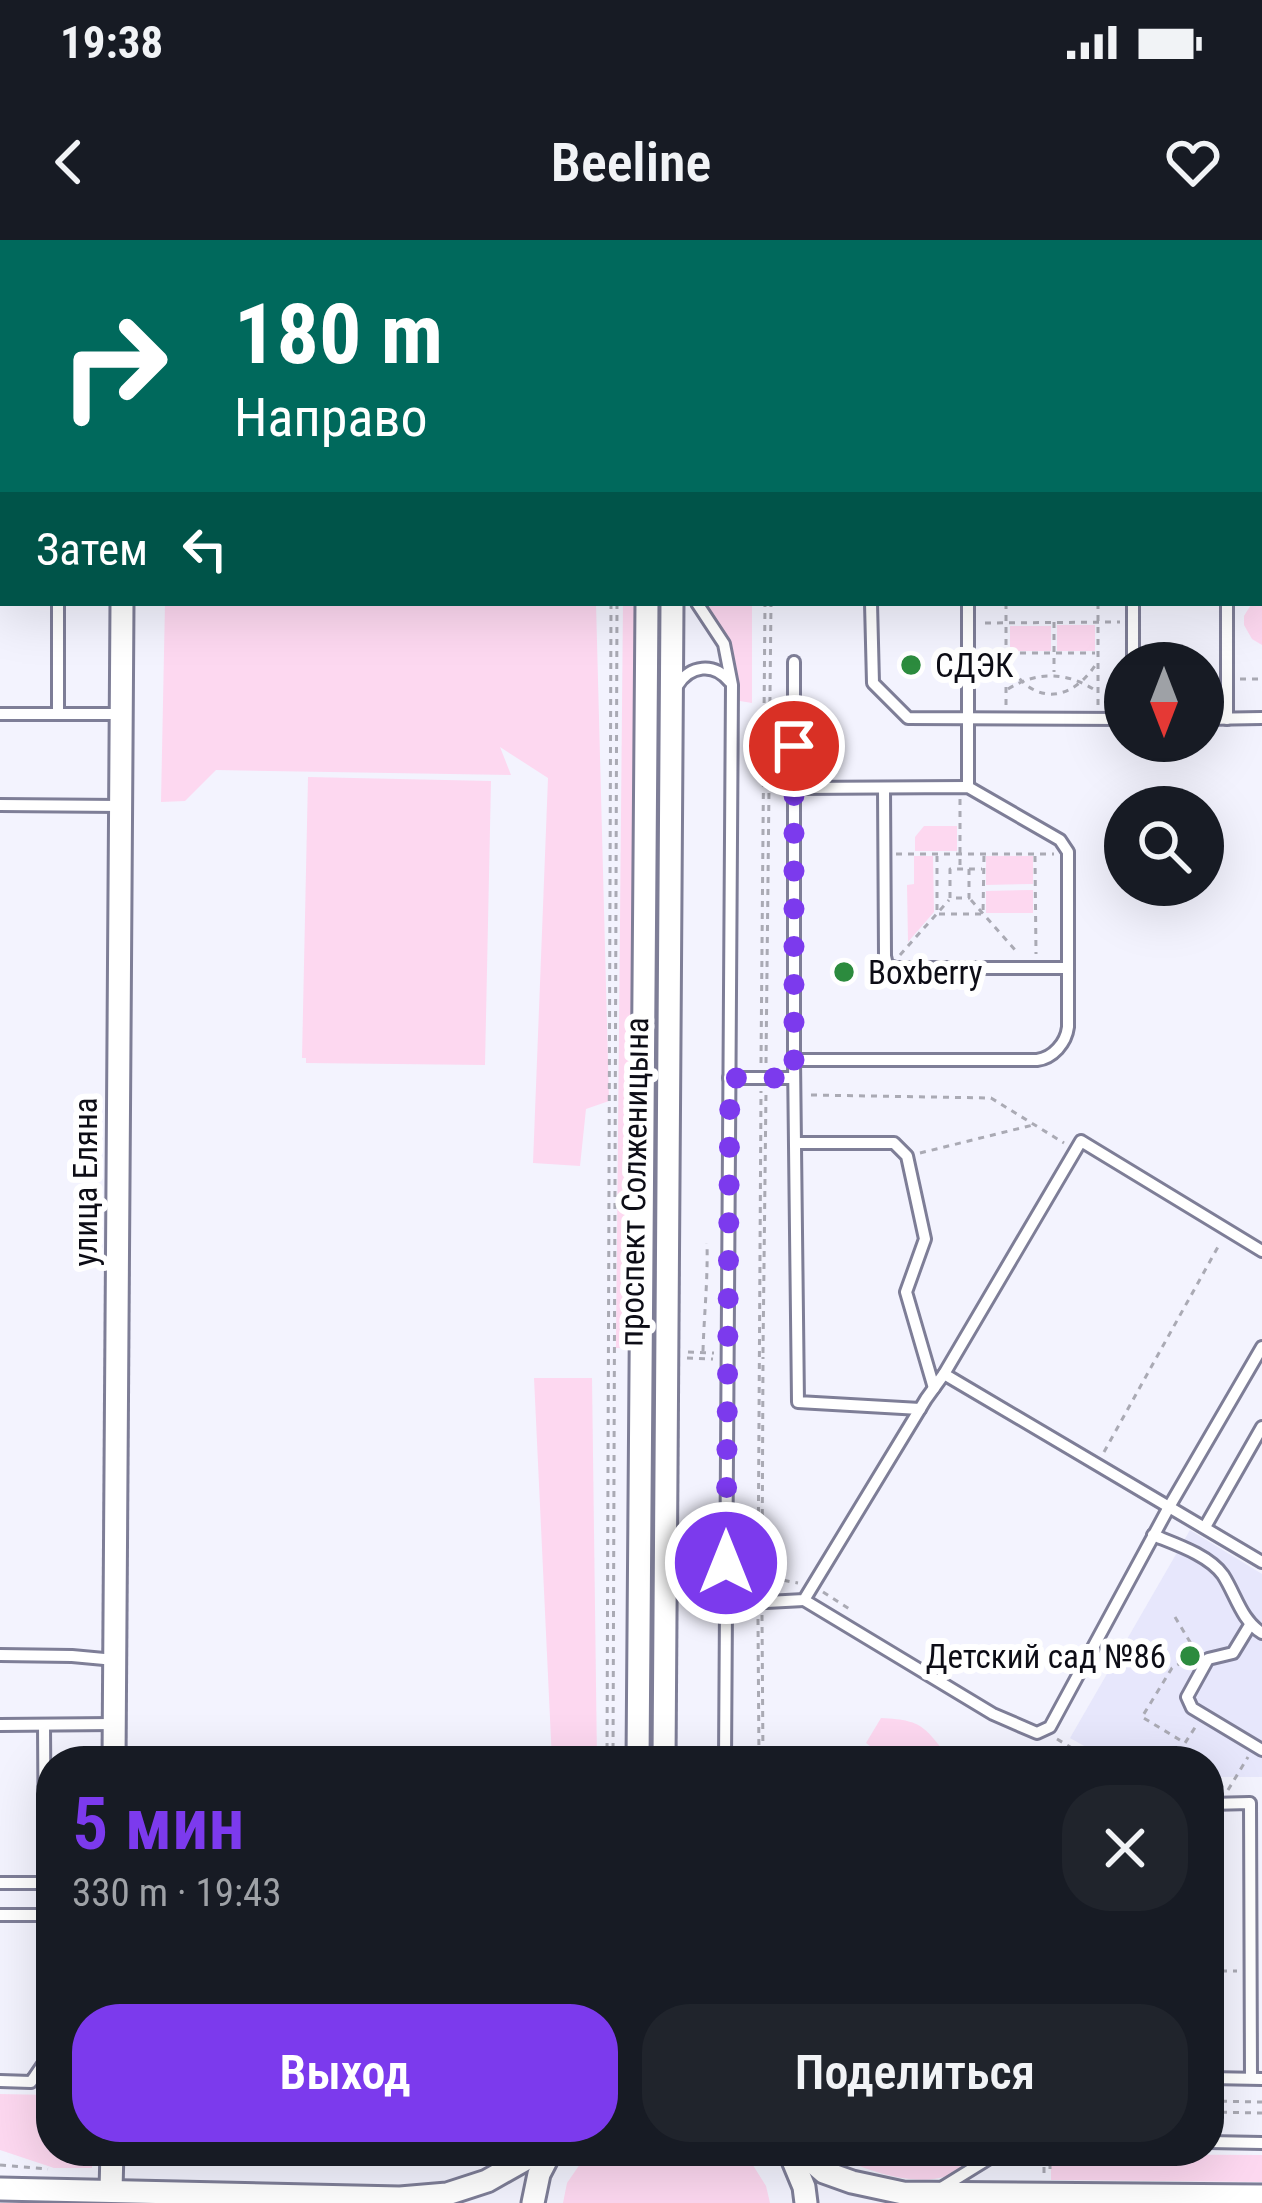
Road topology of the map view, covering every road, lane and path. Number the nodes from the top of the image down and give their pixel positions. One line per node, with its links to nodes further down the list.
1 (58, 606): 35 (lane)
2 (122, 606): 36 (street, улица Еляна)
3 (614, 606): 105 (path)
4 (647, 606): 106 (street, проспект Солженицына)
5 (672, 606): 33 (street, проспект Солженицына)
6 (699, 606): 30 (lane)
7 (768, 606): 68 (path)
8 (871, 606): 39 (lane)
9 (968, 606): 18 (lane)
10 (1006, 606): 14 (path)
11 (1098, 606): 16 (path)
12 (1133, 606): 17 (lane)
13 (1226, 606): 26 (lane)
14 (1006, 622): 15 (path); 18 (path); 22 (path)
15 (1054, 622): 16 (path); 20 (path)
16 (1098, 622): 17 (path); 21 (path)
17 (1133, 622): 19 (lane)
18 (968, 623): 39 (lane)
19 (1133, 642)
20 (1054, 653): 21 (path); 22 (path); 25 (path)
21 (1098, 653): 23 (path)
22 (1006, 656): 28 (path); 31 (path)
23 (1098, 661): 29 (path); 32 (path)
24 (794, 662): 44 (lane)
25 (1054, 674): 28 (path); 29 (path)
26 (1227, 679): 27 (path); 37 (lane)
27 (1262, 679)
28 (1020, 681): 29 (path); 31 (path)
29 (1083, 682): 32 (path)
30 (732, 685): 33 (lane); 67 (lane)
31 (1006, 690): 40 (path)
32 (1098, 692): 41 (path)
33 (673, 694): 107 (street, проспект Солженицына)
34 (0, 714): 35 (lane)
35 (58, 714): 36 (lane)
36 (121, 714): 47 (street, улица Еляна)
37 (1227, 718): 38 (lane)
38 (1262, 718)
39 (968, 719): 40 (lane); 43 (lane)
40 (1006, 719): 41 (lane)
41 (1098, 719): 42 (lane)
42 (1104, 719)
43 (964, 787): 45 (lane); 49 (path); 52 (lane)
44 (794, 788): 45 (lane); 66 (lane)
45 (884, 788): 53 (lane)
46 (0, 805): 47 (lane)
47 (120, 806): 98 (street, улица Еляна)
48 (937, 854): 49 (path); 53 (path); 54 (path)
49 (960, 854): 50 (path); 56 (path)
50 (984, 854): 51 (path); 58 (path)
51 (1035, 854): 52 (path); 63 (path)
52 (1068, 854): 65 (lane)
53 (884, 855): 64 (lane)
54 (937, 869): 55 (path); 61 (path)
55 (950, 869): 56 (path); 59 (path)
56 (960, 869): 57 (path)
57 (969, 869): 58 (path); 60 (path)
58 (983, 869): 62 (path)
59 (950, 898): 60 (path); 61 (path)
60 (969, 898): 62 (path)
61 (937, 914): 62 (path); 64 (path)
62 (983, 914): 63 (path)
63 (1026, 963): 64 (lane); 65 (lane)
64 (890, 966)
65 (1069, 968): 66 (lane)
66 (794, 1060): 69 (lane)
67 (730, 1078): 68 (lane); 93 (lane)
68 (763, 1078): 69 (lane); 70 (path)
69 (794, 1078): 71 (lane)
70 (763, 1094): 71 (path); 80 (path); 94 (path)
71 (794, 1094): 72 (path); 73 (lane)
72 (1034, 1124): 74 (path); 75 (path)
73 (795, 1143): 75 (lane); 84 (lane)
74 (1076, 1150): 76 (lane); 82 (lane)
75 (907, 1156): 83 (lane)
76 (1228, 1229): 78 (lane); 87 (path)
77 (707, 1244): 81 (path)
78 (1262, 1251)
79 (1262, 1347): 88 (lane)
80 (763, 1353)
81 (703, 1359)
82 (944, 1374): 83 (lane); 87 (lane)
83 (934, 1388): 84 (lane)
84 (920, 1408): 92 (lane)
85 (1262, 1426): 86 (lane)
86 (1257, 1449): 89 (lane)
87 (1097, 1464): 88 (lane)
88 (1169, 1507): 89 (lane); 90 (lane)
89 (1205, 1527): 91 (lane)
90 (1153, 1535): 92 (lane); 96 (lane)
91 (1262, 1562)
92 (804, 1600): 94 (lane)
93 (726, 1604): 94 (lane); 108 (lane)
94 (758, 1604): 109 (path)
95 (1175, 1617): 99 (path)
96 (1256, 1629): 99 (lane)
97 (0, 1655): 98 (lane)
98 (115, 1660): 100 (street, улица Еляна)
99 (1203, 1714): 110 (lane)
100 (114, 1724): 102 (lane); 104 (street, улица Еляна)
101 (0, 1725): 102 (lane)
102 (44, 1725): 103 (lane)
103 (44, 1746)
104 (114, 1746)
105 (610, 1746)
106 (638, 1746)
107 (664, 1746)
108 (725, 1746)
109 (758, 1746)
110 (1258, 1748): 111 (path)
111 (1236, 1777)
112 (1256, 1803): 113 (lane); 119 (lane)
113 (1224, 1804)
114 (0, 1883): 115 (lane)
115 (36, 1883)
116 (0, 1915): 117 (lane)
117 (36, 1916)
118 (1224, 1971): 119 (path)
119 (1250, 1971): 122 (lane)
120 (36, 2075): 123 (lane)
121 (1224, 2078): 122 (lane)
122 (1256, 2078)
123 (0, 2081)
124 (1224, 2101): 125 (path)
125 (1262, 2102)
126 (1224, 2112): 127 (path)
127 (1262, 2113)
128 (1224, 2142): 129 (lane)
129 (1262, 2143)
130 (112, 2166): 137 (street)
131 (514, 2166): 140 (street)
132 (543, 2166): 141 (street)
133 (795, 2166): 142 (street)
134 (817, 2166): 138 (street)
135 (976, 2166): 138 (lane)
136 (0, 2189): 137 (street)
137 (111, 2190): 140 (street)
138 (930, 2194): 139 (street)
139 (1262, 2196)
140 (138, 2197)
141 (533, 2203)
142 (806, 2203)

